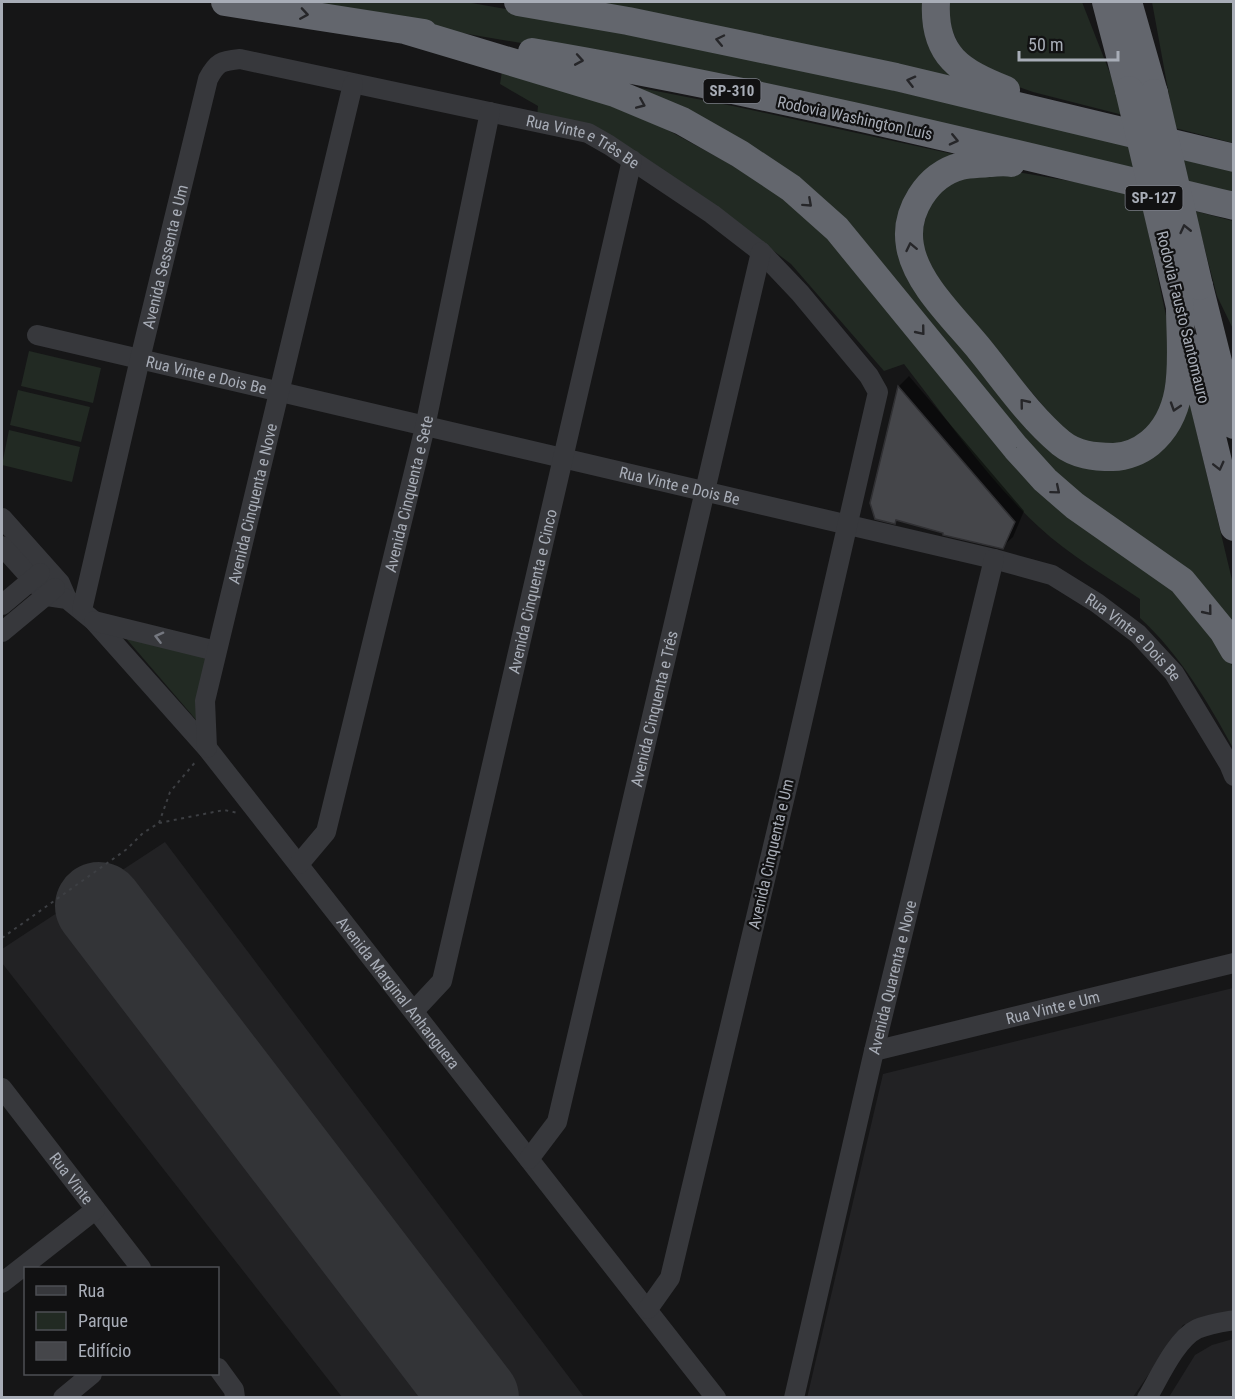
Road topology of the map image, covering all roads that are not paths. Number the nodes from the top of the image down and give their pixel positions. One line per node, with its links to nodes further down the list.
1 (225, 2): 8 (highway, Rodovia Washington Luís / SP-310, one-way to 8)
2 (518, 2): 14 (highway, one-way to 2)
3 (936, 2): 14 (highway)
4 (1096, 2): 9 (highway)
5 (1106, 2): 9 (highway, Rodovia Fausto Santomauro / SP-127)
6 (1128, 2): 9 (highway, Rodovia Fausto Santomauro / SP-127)
7 (1137, 2): 9 (highway)
8 (405, 30): 17 (highway, Rodovia Washington Luís / SP-310, one-way to 17); 40 (highway, one-way to 40)
9 (1129, 46): 12 (highway, Rodovia Fausto Santomauro / SP-127)
10 (208, 79): 11 (street, Rua Vinte e Três Be); 24 (street, Avenida Sessenta e Um)
11 (353, 84): 13 (street, Rua Vinte e Três Be); 25 (street, Avenida Cinquenta e Nove)
12 (1141, 91): 20 (highway, Rodovia Fausto Santomauro / SP-127, one-way to 12, bridge); 21 (highway, Rodovia Fausto Santomauro / SP-127, bridge)
13 (490, 112): 16 (street, Rua Vinte e Três Be); 28 (street, Avenida Cinquenta e Sete)
14 (1086, 123): 15 (highway)
15 (1233, 158)
16 (632, 160): 19 (street, Rua Vinte e Três Be); 29 (street, Avenida Cinquenta e Cinco)
17 (1096, 173): 18 (highway, Rodovia Washington Luís / SP-310); 21 (highway, one-way to 17)
18 (1233, 207)
19 (761, 252): 26 (street, Rua Vinte e Três Be); 30 (street, Avenida Cinquenta e Três)
20 (1199, 286): 23 (highway); 27 (highway, Rodovia Fausto Santomauro / SP-127)
21 (1180, 307): 33 (highway, Rodovia Fausto Santomauro / SP-127, one-way to 33)
22 (37, 335): 24 (street, Rua Vinte e Dois Be)
23 (1233, 348)
24 (140, 359): 25 (street, Rua Vinte e Dois Be); 37 (street, Avenida Sessenta e Um)
25 (279, 392): 28 (street, Rua Vinte e Dois Be); 41 (street, Avenida Cinquenta e Nove)
26 (878, 392): 32 (street, Avenida Cinquenta e Um)
27 (1233, 425)
28 (426, 427): 29 (street, Rua Vinte e Dois Be); 44 (street, Avenida Cinquenta e Sete)
29 (564, 458): 30 (street, Rua Vinte e Dois Be); 46 (street, Avenida Cinquenta e Cinco)
30 (705, 491): 32 (street, Rua Vinte e Dois Be); 50 (street, Avenida Cinquenta e Três)
31 (2, 518): 36 (street, Avenida Marginal Anhanguera)
32 (848, 525): 35 (street, Rua Vinte e Dois Be); 54 (street, Avenida Cinquenta e Um)
33 (1233, 527)
34 (2, 546): 36 (street, Avenida Marginal Anhanguera)
35 (994, 559): 43 (street, Rua Vinte e Dois Be); 47 (street, Avenida Quarenta e Nove)
36 (39, 574): 37 (street, Avenida Marginal Anhanguera); 38 (street)
37 (70, 602): 39 (street); 41 (street, one-way to 37); 42 (street, Avenida Marginal Anhanguera)
38 (2, 605)
39 (2, 633)
40 (1233, 650)
41 (216, 651): 42 (street, Avenida Cinquenta e Nove)
42 (207, 748): 44 (street, Avenida Marginal Anhanguera)
43 (1233, 776)
44 (299, 864): 46 (street, Avenida Marginal Anhanguera)
45 (1233, 963): 47 (street, Rua Vinte e Um)
46 (414, 1011): 50 (street, Avenida Marginal Anhanguera)
47 (874, 1051): 61 (street, Avenida Quarenta e Nove)
48 (2, 1088): 49 (street, Rua Vinte)
49 (8, 1112): 51 (street, Rua Vinte)
50 (529, 1159): 54 (street, Avenida Marginal Anhanguera)
51 (95, 1210): 52 (street, Rua Vinte); 53 (street)
52 (139, 1267)
53 (2, 1283)
54 (648, 1309): 60 (street, Avenida Marginal Anhanguera)
55 (1233, 1320): 62 (street)
56 (219, 1369): 59 (street)
57 (91, 1375): 58 (street)
58 (63, 1398)
59 (235, 1398)
60 (716, 1398)
61 (794, 1398)
62 (1147, 1398)

